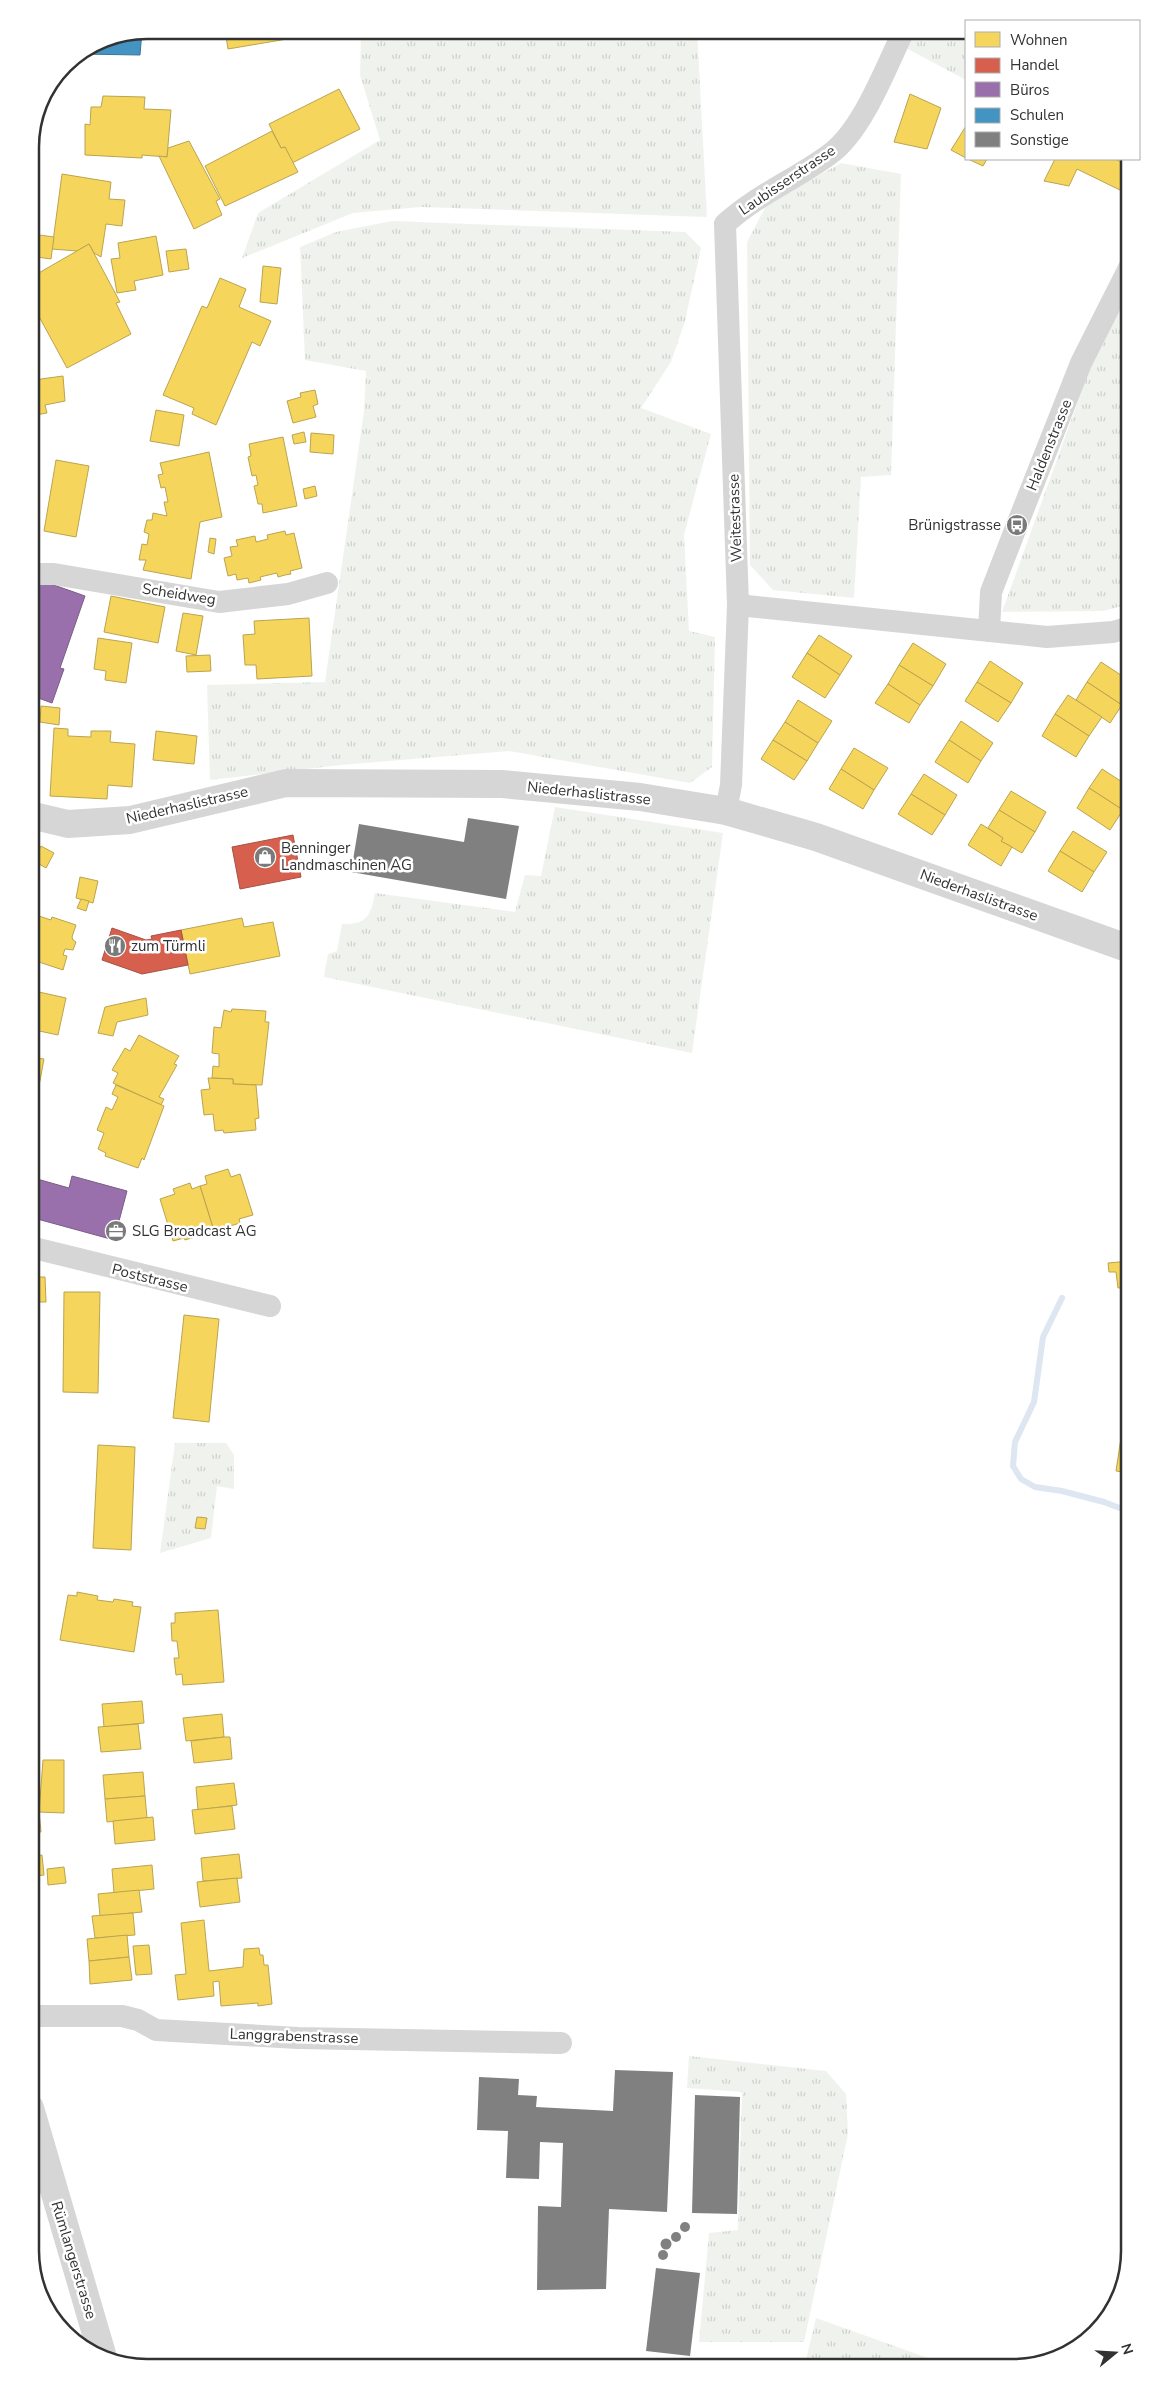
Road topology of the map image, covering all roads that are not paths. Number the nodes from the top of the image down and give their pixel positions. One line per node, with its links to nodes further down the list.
1 (900, 39): 2 (street, Laubisserstrasse)
2 (725, 224): 6 (street, Weitestrasse)
3 (1121, 284): 8 (street, Haldenstrasse)
4 (39, 574): 5 (street, Scheidweg)
5 (327, 583)
6 (738, 605): 8 (street); 9 (street, Weitestrasse)
7 (1121, 630): 8 (street)
8 (989, 631)
9 (726, 811): 10 (street, Niederhaslistrasse); 11 (street, Niederhaslistrasse)
10 (39, 817)
11 (1121, 946)
12 (39, 1249): 13 (street, Poststrasse)
13 (270, 1306)
14 (39, 2016): 15 (street, Langgrabenstrasse)
15 (561, 2043)
16 (39, 2139): 17 (street, Rümlangerstrasse)
17 (100, 2348)

